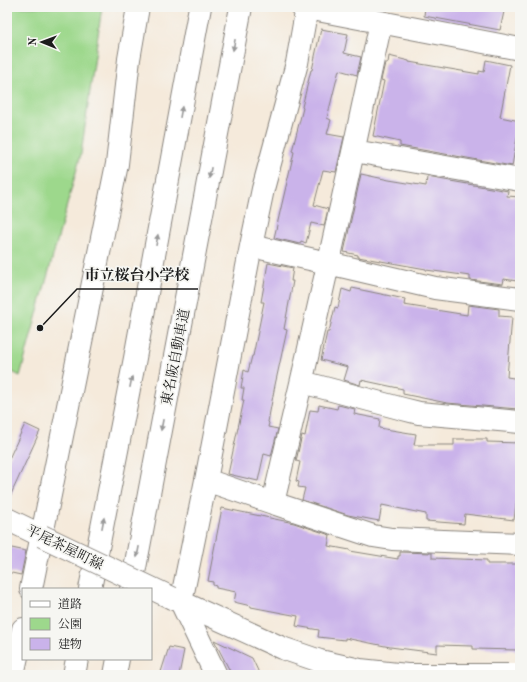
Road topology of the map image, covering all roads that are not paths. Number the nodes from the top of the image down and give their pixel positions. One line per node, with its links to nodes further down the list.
1 (138, 7): 17 (main road)
2 (200, 7): 20 (main road, one-way to 2)
3 (241, 7): 21 (main road, 東名阪自動車道, one-way to 21)
4 (305, 7): 5 (main road); 9 (main road)
5 (381, 22): 6 (main road); 7 (main road)
6 (520, 49)
7 (354, 151): 8 (main road); 10 (main road)
8 (520, 180)
9 (251, 246): 10 (main road); 14 (main road)
10 (328, 263): 11 (main road); 12 (main road)
11 (520, 300)
12 (302, 382): 13 (main road); 15 (main road)
13 (520, 422)
14 (206, 480): 15 (main road); 24 (main road)
15 (273, 503): 18 (main road)
16 (7, 519): 17 (main road, 平尾茶屋町線)
17 (42, 536): 19 (main road); 22 (main road, 平尾茶屋町線, bridge)
18 (520, 544)
19 (31, 588)
20 (90, 588)
21 (131, 588)
22 (151, 588)
23 (152, 589): 24 (main road, 平尾茶屋町線, bridge)
24 (176, 600): 31 (main road); 32 (main road, 平尾茶屋町線)
25 (22, 634): 28 (main road)
26 (77, 660): 29 (main road)
27 (118, 660): 30 (main road)
28 (14, 675)
29 (74, 675)
30 (115, 675)
31 (216, 675)
32 (445, 675): 33 (main road, 平尾茶屋町線)
33 (520, 675)

